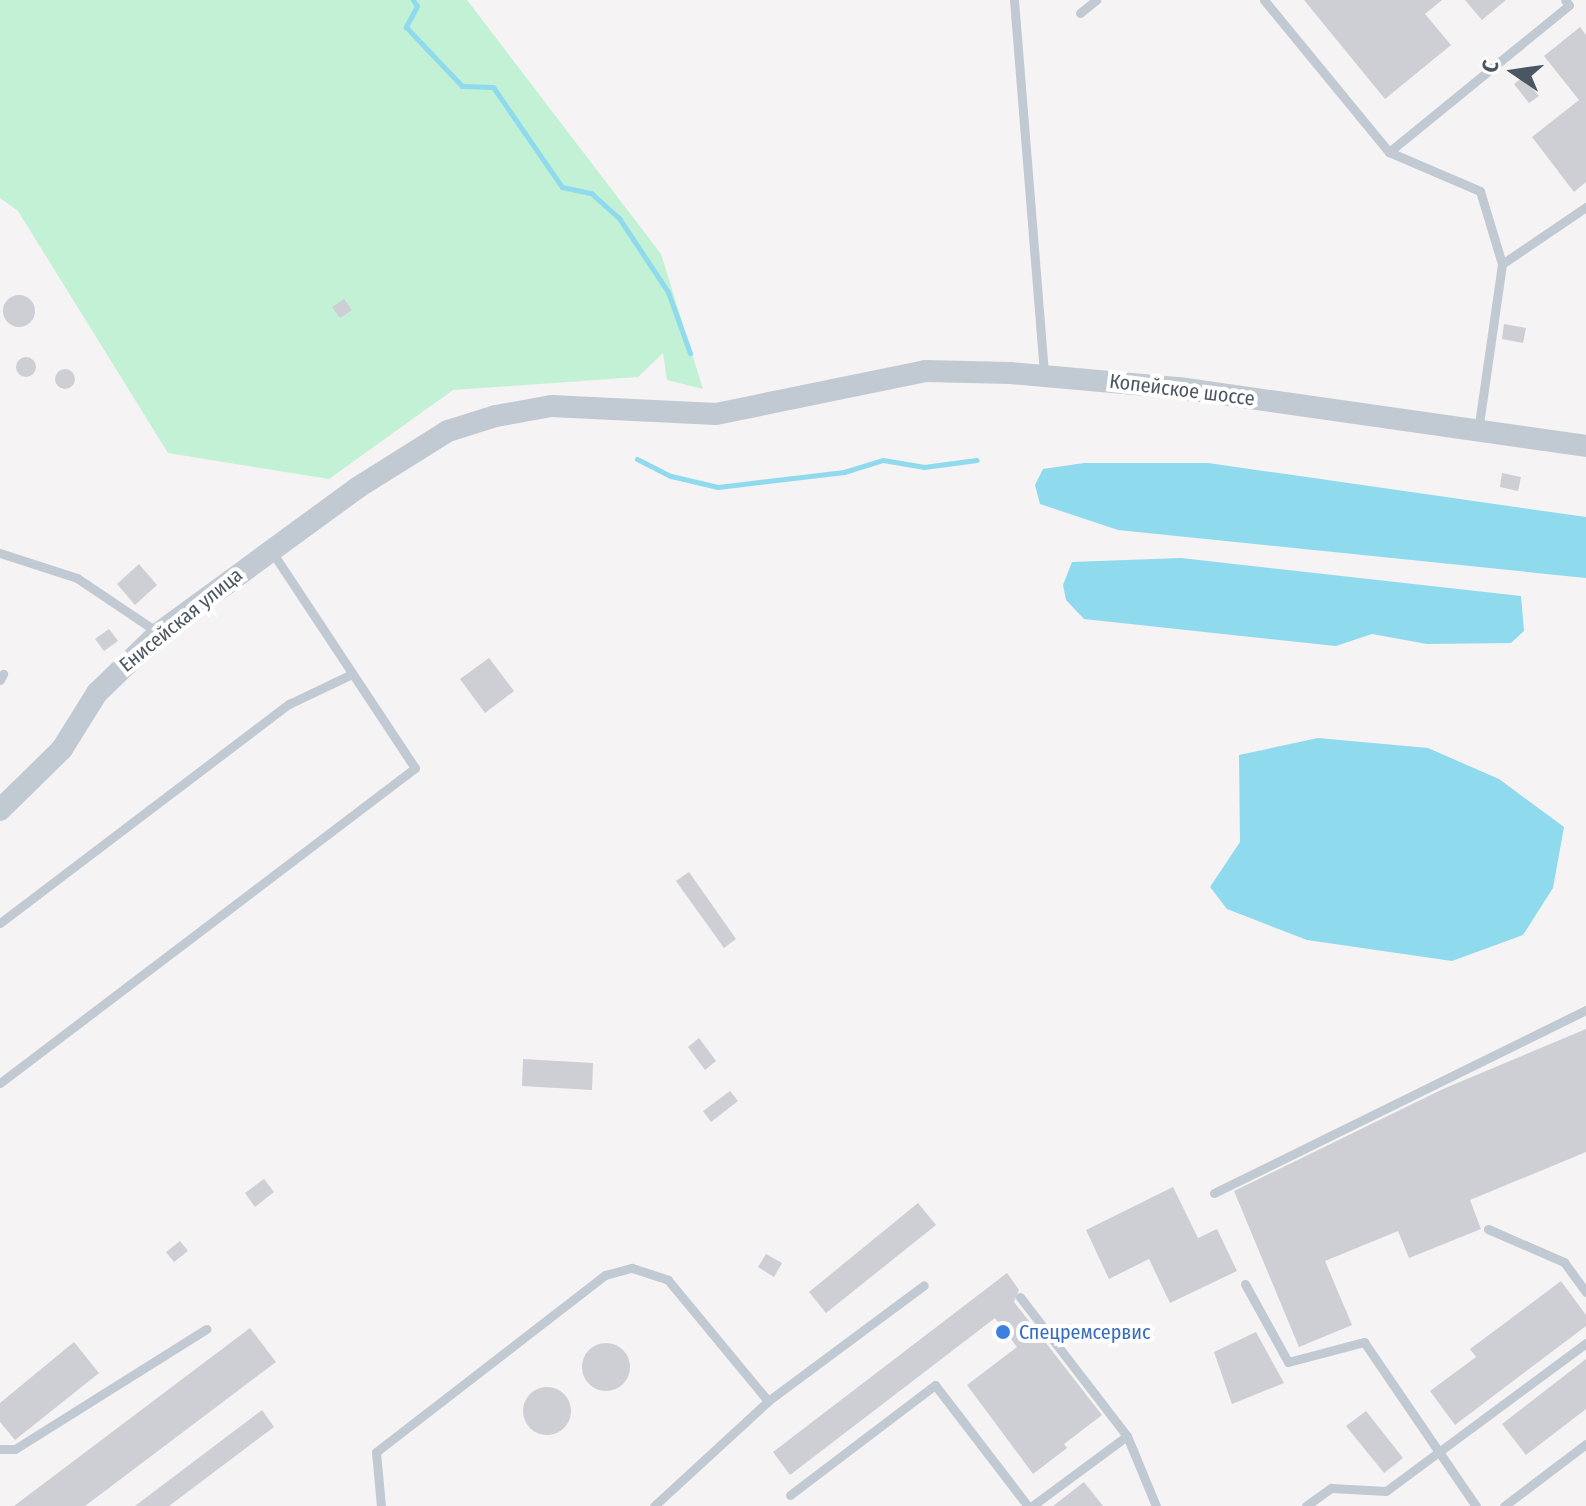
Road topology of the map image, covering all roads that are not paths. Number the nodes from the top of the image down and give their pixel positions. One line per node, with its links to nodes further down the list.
1 (1014, 0): 9 (lane)
2 (1096, 0): 5 (lane)
3 (1264, 0): 6 (lane)
4 (1565, 0): 6 (lane)
5 (1080, 13)
6 (1389, 152): 8 (lane)
7 (1586, 207): 8 (lane)
8 (1502, 264): 10 (lane)
9 (1044, 376): 10 (street, Копейское шоссе); 12 (street, Копейское шоссе)
10 (1478, 431): 11 (street, Копейское шоссе)
11 (1586, 446)
12 (315, 518): 13 (street, Енисейская улица)
13 (270, 549): 15 (street, Енисейская улица); 16 (lane)
14 (0, 553): 15 (lane)
15 (159, 633): 17 (street, Енисейская улица)
16 (352, 674): 18 (lane); 20 (lane)
17 (0, 810)
18 (0, 923)
19 (1586, 1010): 21 (lane)
20 (0, 1083)
21 (1214, 1193)
22 (1488, 1229): 25 (lane)
23 (1245, 1284): 33 (lane)
24 (924, 1285): 29 (lane)
25 (1586, 1292)
26 (1020, 1297): 30 (lane)
27 (206, 1329): 32 (lane)
28 (1586, 1343): 33 (lane)
29 (768, 1401): 35 (lane); 36 (lane)
30 (1127, 1436): 37 (lane); 38 (lane)
31 (1586, 1444): 41 (lane)
32 (0, 1449)
33 (1443, 1451): 39 (lane); 40 (lane)
34 (790, 1495): 37 (lane)
35 (381, 1506)
36 (654, 1506)
37 (1030, 1506)
38 (1156, 1506)
39 (1306, 1506)
40 (1476, 1506)
41 (1504, 1506)

